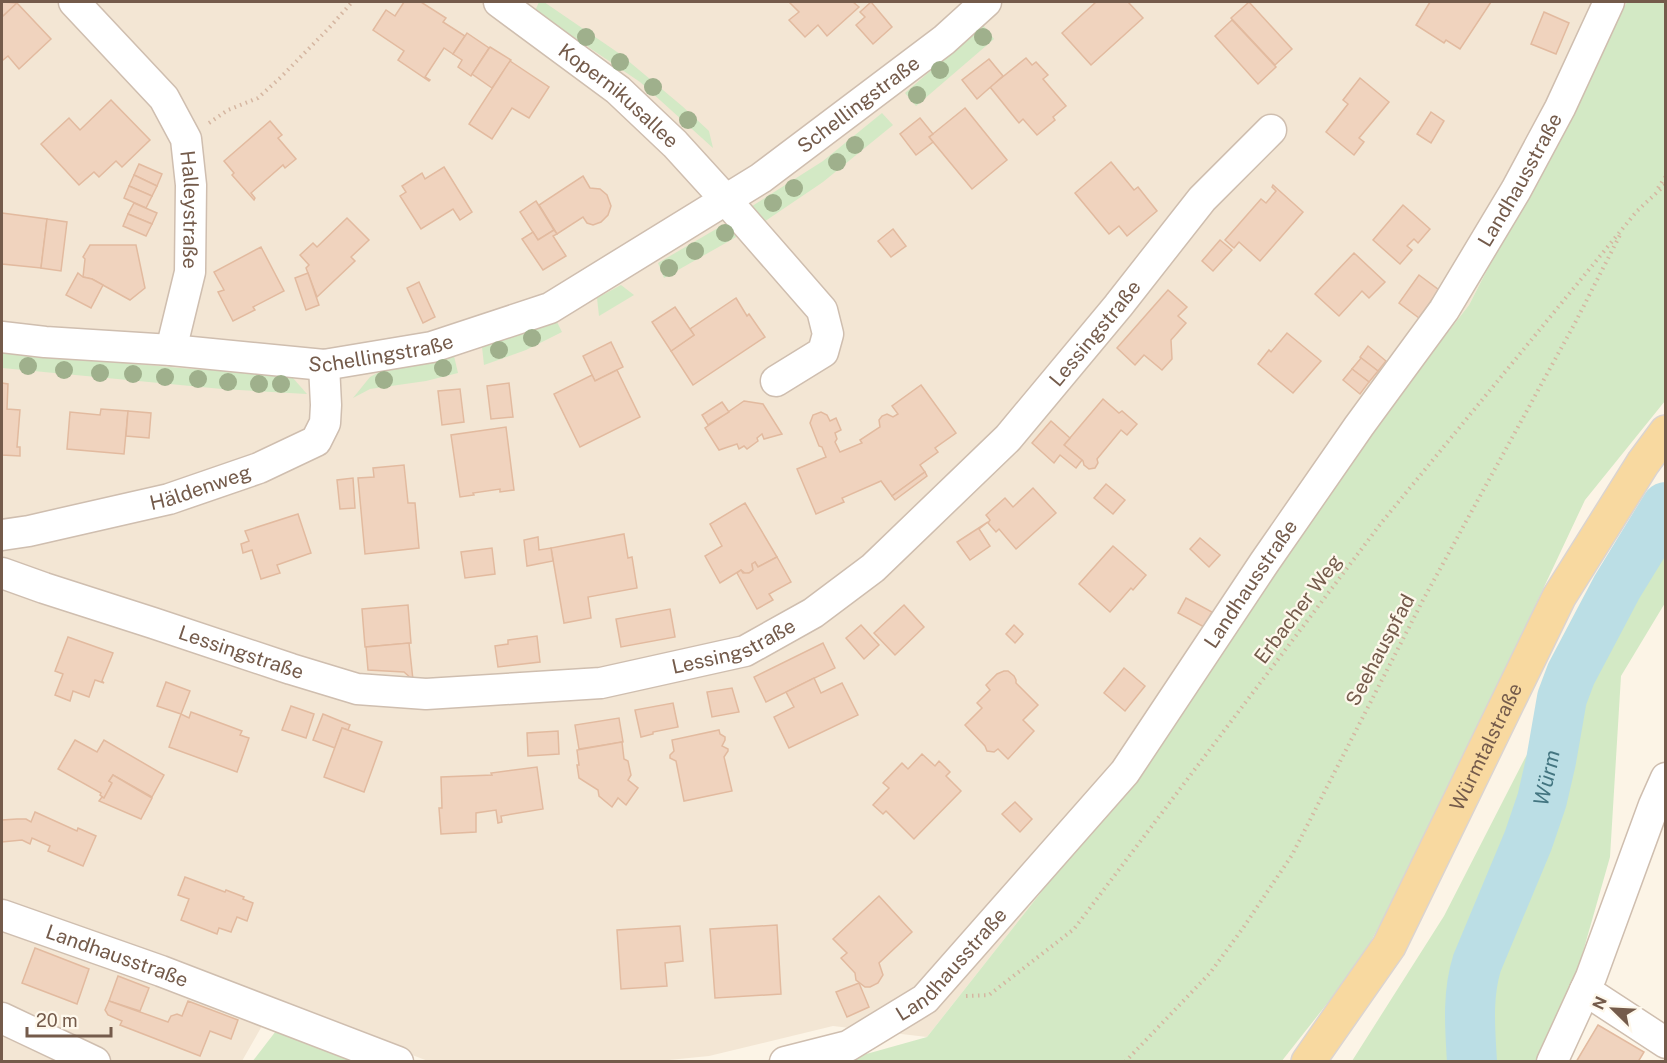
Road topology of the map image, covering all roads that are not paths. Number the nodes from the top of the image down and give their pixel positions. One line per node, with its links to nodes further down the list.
1 (74, 2): 8 (street, Halleystraße)
2 (499, 2): 6 (street, Kopernikusallee)
3 (986, 2): 6 (street, Schellingstraße)
4 (1609, 2): 21 (street, Landhausstraße)
5 (1271, 130): 13 (street, Lessingstraße)
6 (726, 200): 9 (street, Schellingstraße); 10 (street)
7 (2, 337): 8 (street, Schellingstraße)
8 (171, 350): 9 (street, Schellingstraße)
9 (324, 365): 12 (street, Häldenweg)
10 (776, 381)
11 (1665, 432): 22 (main road, Würmtalstraße)
12 (15, 533)
13 (2, 573)
14 (1665, 778): 16 (street)
15 (2, 915): 20 (street, Landhausstraße)
16 (1585, 990): 18 (street); 23 (street)
17 (2, 1018): 19 (street)
18 (1665, 1043)
19 (94, 1062)
20 (398, 1062)
21 (785, 1062)
22 (1308, 1062)
23 (1552, 1062)

